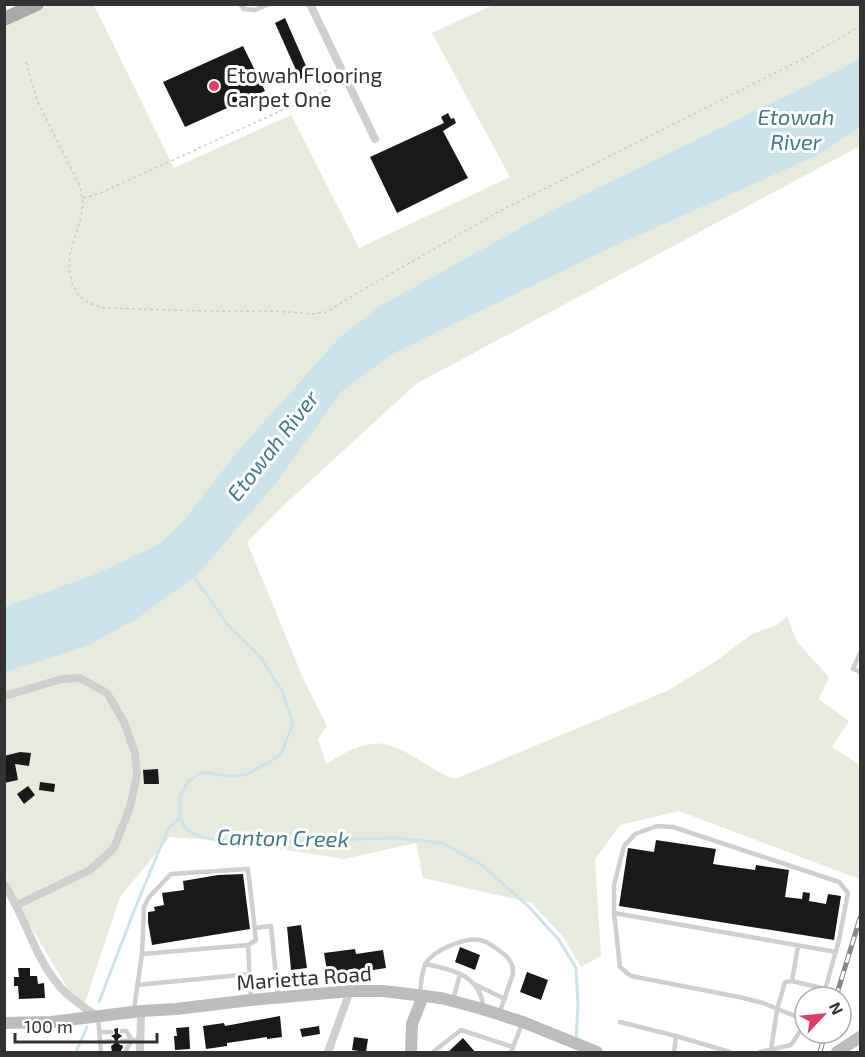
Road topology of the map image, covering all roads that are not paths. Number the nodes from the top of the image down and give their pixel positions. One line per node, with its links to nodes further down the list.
1 (38, 4): 5 (main road)
2 (240, 4): 3 (lane)
3 (269, 4)
4 (310, 4): 6 (street)
5 (4, 19)
6 (375, 139)
7 (861, 653): 8 (lane)
8 (861, 672)
9 (4, 696): 12 (street)
10 (4, 884): 11 (street)
11 (8, 895): 12 (street)
12 (17, 905): 37 (street)
13 (614, 913): 16 (lane); 17 (lane); 34 (lane)
14 (255, 928): 15 (lane); 18 (lane); 29 (lane)
15 (248, 945): 18 (lane); 20 (lane)
16 (798, 946): 17 (lane); 22 (lane)
17 (836, 952): 26 (lane)
18 (142, 954): 23 (lane)
19 (425, 964): 21 (lane); 28 (lane); 30 (lane)
20 (250, 974): 23 (lane); 31 (lane)
21 (460, 974): 24 (lane); 32 (lane)
22 (792, 981): 25 (lane); 34 (lane)
23 (137, 985): 35 (lane)
24 (476, 985): 30 (lane); 33 (lane)
25 (809, 985)
26 (827, 985)
27 (350, 991): 28 (street, Marietta Road); 29 (street, Marietta Road); 57 (street)
28 (422, 996): 32 (street, Marietta Road); 58 (street)
29 (278, 998): 31 (street, Marietta Road)
30 (505, 999): 36 (lane)
31 (251, 1000): 35 (street, Marietta Road)
32 (453, 1001): 33 (street, Marietta Road)
33 (483, 1009): 36 (street, Marietta Road)
34 (777, 1010): 38 (lane); 53 (lane)
35 (137, 1011): 37 (street, Marietta Road); 47 (street)
36 (499, 1014): 39 (street, Marietta Road)
37 (98, 1017): 41 (street, Marietta Road); 43 (lane)
38 (793, 1017)
39 (523, 1022): 52 (lane); 60 (street, Marietta Road)
40 (620, 1022): 45 (lane)
41 (4, 1023)
42 (122, 1031): 47 (lane)
43 (99, 1032): 44 (lane); 50 (lane)
44 (111, 1032)
45 (676, 1036): 61 (lane); 62 (lane)
46 (861, 1037): 64 (street)
47 (136, 1040): 49 (lane); 55 (lane); 56 (street)
48 (111, 1041): 50 (lane)
49 (122, 1041)
50 (100, 1042): 54 (lane)
51 (793, 1042): 53 (lane)
52 (512, 1050): 59 (lane)
53 (771, 1050): 63 (lane)
54 (101, 1053)
55 (125, 1053)
56 (140, 1053)
57 (328, 1053)
58 (411, 1053)
59 (433, 1053)
60 (597, 1053)
61 (674, 1053)
62 (730, 1053)
63 (760, 1053)
64 (837, 1053)

